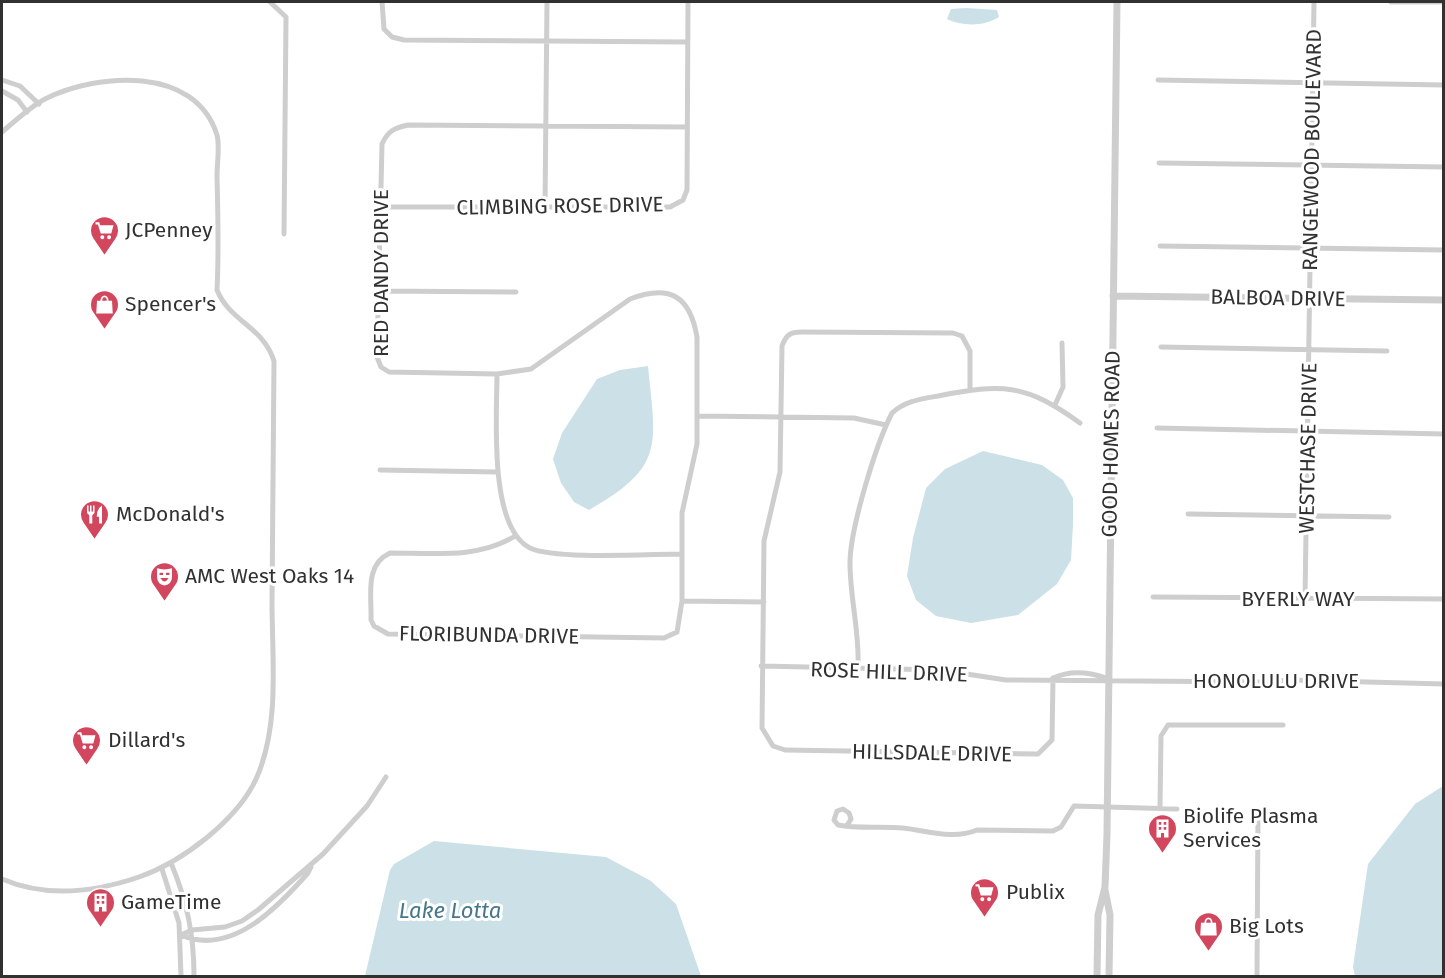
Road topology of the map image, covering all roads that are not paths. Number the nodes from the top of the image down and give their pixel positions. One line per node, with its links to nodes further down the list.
1 (270, 2): 26 (street)
2 (382, 2): 9 (street)
3 (547, 2): 9 (street)
4 (688, 2): 10 (street, CLIMBING ROSE DRIVE)
5 (1117, 2): 32 (street, GOOD HOMES ROAD)
6 (1314, 2): 13 (street, RANGEWOOD BOULEVARD)
7 (1391, 2): 8 (street)
8 (1443, 2)
9 (547, 40): 10 (street); 18 (street)
10 (687, 42): 19 (street, CLIMBING ROSE DRIVE)
11 (2, 80): 16 (street)
12 (1158, 80): 13 (street)
13 (1313, 82): 14 (street); 22 (street, RANGEWOOD BOULEVARD)
14 (1443, 85)
15 (2, 91): 17 (street)
16 (39, 104): 17 (street); 73 (street)
17 (27, 112): 20 (street)
18 (547, 126): 19 (street, RED DANDY DRIVE); 24 (street, RED DANDY DRIVE); 25 (street)
19 (686, 127): 25 (street, CLIMBING ROSE DRIVE)
20 (2, 132)
21 (1159, 163): 22 (street)
22 (1312, 165): 23 (street); 28 (street, RANGEWOOD BOULEVARD)
23 (1443, 167)
24 (381, 207): 25 (street, CLIMBING ROSE DRIVE); 30 (street, RED DANDY DRIVE)
25 (545, 207)
26 (284, 234)
27 (1160, 246): 28 (street)
28 (1311, 248): 29 (street); 33 (street, RANGEWOOD BOULEVARD)
29 (1443, 250)
30 (379, 291): 31 (street); 39 (street, RED DANDY DRIVE)
31 (516, 292)
32 (1113, 296): 33 (street, BALBOA DRIVE); 64 (street, GOOD HOMES ROAD)
33 (1310, 298): 34 (street, BALBOA DRIVE); 37 (street, WESTCHASE DRIVE)
34 (1443, 300)
35 (1062, 343): 41 (street)
36 (1161, 347): 37 (street)
37 (1309, 348): 38 (street); 47 (street, WESTCHASE DRIVE)
38 (1387, 351)
39 (497, 374): 43 (street, RED DANDY DRIVE); 50 (street)
40 (969, 390): 41 (street); 42 (street); 45 (street)
41 (1055, 405): 44 (street)
42 (781, 416): 43 (street); 45 (street); 60 (street)
43 (697, 417): 55 (street, RED DANDY DRIVE)
44 (1080, 423)
45 (886, 425): 62 (street)
46 (1157, 428): 47 (street)
47 (1308, 431): 48 (street); 52 (street, WESTCHASE DRIVE)
48 (1443, 434)
49 (380, 470): 50 (street)
50 (497, 472): 54 (street)
51 (1188, 514): 52 (street)
52 (1306, 516): 53 (street); 57 (street, WESTCHASE DRIVE)
53 (1389, 517)
54 (516, 536): 55 (street); 59 (street, FLORIBUNDA DRIVE)
55 (682, 554): 59 (street, RED DANDY DRIVE)
56 (1153, 597): 57 (street, BYERLY WAY)
57 (1305, 599): 58 (street, BYERLY WAY)
58 (1443, 599)
59 (682, 601): 60 (street)
60 (764, 602): 61 (street)
61 (761, 666): 62 (street, ROSE HILL DRIVE); 63 (street, HILLSDALE DRIVE)
62 (858, 669): 63 (street, ROSE HILL DRIVE)
63 (1053, 678): 64 (street, ROSE HILL DRIVE)
64 (1109, 679): 65 (street, HONOLULU DRIVE); 68 (street, GOOD HOMES ROAD)
65 (1443, 684)
66 (1283, 725): 69 (street)
67 (386, 777): 74 (street)
68 (1106, 807): 69 (street); 72 (street); 77 (street, GOOD HOMES ROAD)
69 (1160, 808): 70 (street)
70 (1177, 809)
71 (1258, 810): 85 (street)
72 (848, 824)
73 (171, 863): 75 (street); 78 (street)
74 (312, 865): 78 (street); 80 (street)
75 (162, 869): 76 (street); 79 (street)
76 (2, 879)
77 (1105, 887): 83 (street, GOOD HOMES ROAD); 84 (street, GOOD HOMES ROAD)
78 (192, 930): 79 (street); 80 (street)
79 (181, 935): 80 (street); 81 (street)
80 (193, 941): 82 (street)
81 (181, 976)
82 (194, 976)
83 (1097, 976)
84 (1109, 976)
85 (1257, 976)

